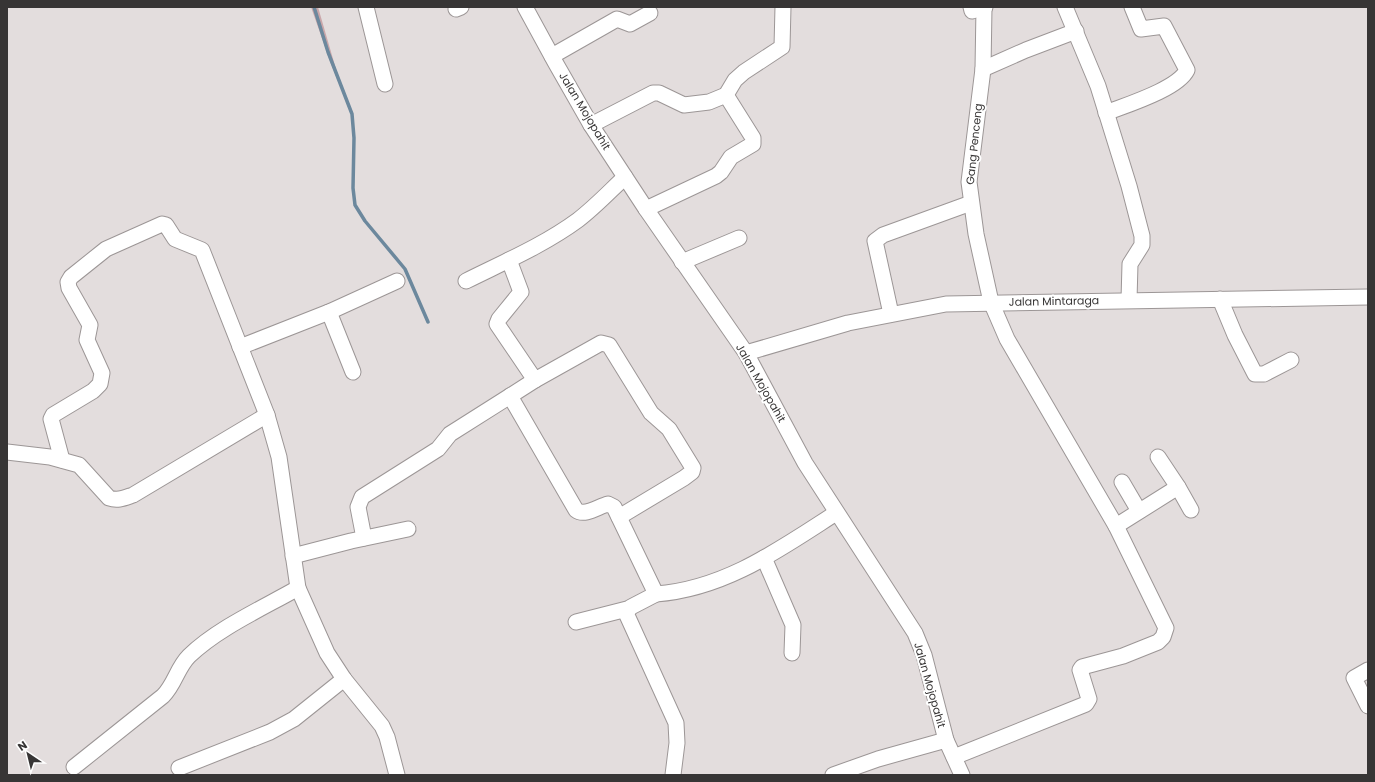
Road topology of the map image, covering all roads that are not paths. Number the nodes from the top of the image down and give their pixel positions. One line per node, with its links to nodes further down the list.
1 (366, 7): 12 (street)
2 (525, 7): 10 (street, Jalan Mojopahit)
3 (783, 7): 13 (street)
4 (971, 7): 5 (street)
5 (985, 7): 11 (street, Gang Penceng)
6 (1065, 7): 9 (street)
7 (1132, 7): 14 (street)
8 (650, 13): 10 (street)
9 (1076, 32): 11 (street); 14 (street)
10 (552, 56): 15 (street, Jalan Mojopahit)
11 (983, 70): 17 (street, Gang Penceng)
12 (385, 84)
13 (726, 95): 15 (street); 18 (street)
14 (1106, 113): 26 (street)
15 (592, 125): 16 (street, Jalan Mojopahit)
16 (625, 177): 18 (street, Jalan Mojopahit); 20 (street)
17 (971, 203): 27 (street, Gang Penceng); 29 (street)
18 (646, 209): 21 (street, Jalan Mojopahit)
19 (739, 238): 21 (street)
20 (509, 260): 23 (street); 34 (street)
21 (682, 262): 31 (street, Jalan Mojopahit)
22 (397, 280): 28 (street)
23 (466, 281)
24 (1368, 297): 25 (street, Jalan Mintaraga)
25 (1220, 299): 26 (street, Jalan Mintaraga); 32 (street)
26 (1129, 300): 27 (street, Jalan Mintaraga)
27 (991, 302): 29 (street, Jalan Mintaraga); 46 (street, Gang Penceng)
28 (329, 312): 30 (street); 33 (street)
29 (891, 314): 31 (street, Jalan Mintaraga)
30 (240, 347): 36 (street); 39 (street)
31 (746, 353): 44 (street, Jalan Mojopahit)
32 (1291, 360)
33 (353, 372)
34 (535, 380): 35 (street); 45 (street)
35 (510, 396): 45 (street); 48 (street)
36 (267, 415): 39 (street); 49 (street)
37 (7, 452): 39 (street)
38 (1158, 457): 41 (street)
39 (62, 460)
40 (1122, 482): 43 (street)
41 (1178, 487): 42 (street); 43 (street)
42 (1191, 510)
43 (1139, 511): 46 (street)
44 (836, 513): 50 (street); 59 (street, Jalan Mojopahit)
45 (619, 517): 52 (street)
46 (1116, 526): 60 (street, Gang Penceng)
47 (408, 529): 48 (street)
48 (364, 538): 49 (street)
49 (293, 556): 51 (street)
50 (764, 558): 52 (street); 55 (street)
51 (298, 588): 57 (street); 61 (street)
52 (656, 594): 53 (street)
53 (627, 609): 54 (street); 64 (street)
54 (576, 622)
55 (792, 653)
56 (1368, 670): 58 (street)
57 (344, 679): 62 (street); 63 (street)
58 (1368, 706)
59 (946, 740): 60 (street, Jalan Mojopahit); 65 (street)
60 (954, 757): 66 (street, Jalan Mojopahit)
61 (74, 767)
62 (179, 768)
63 (397, 775)
64 (673, 775)
65 (833, 775)
66 (962, 775)

